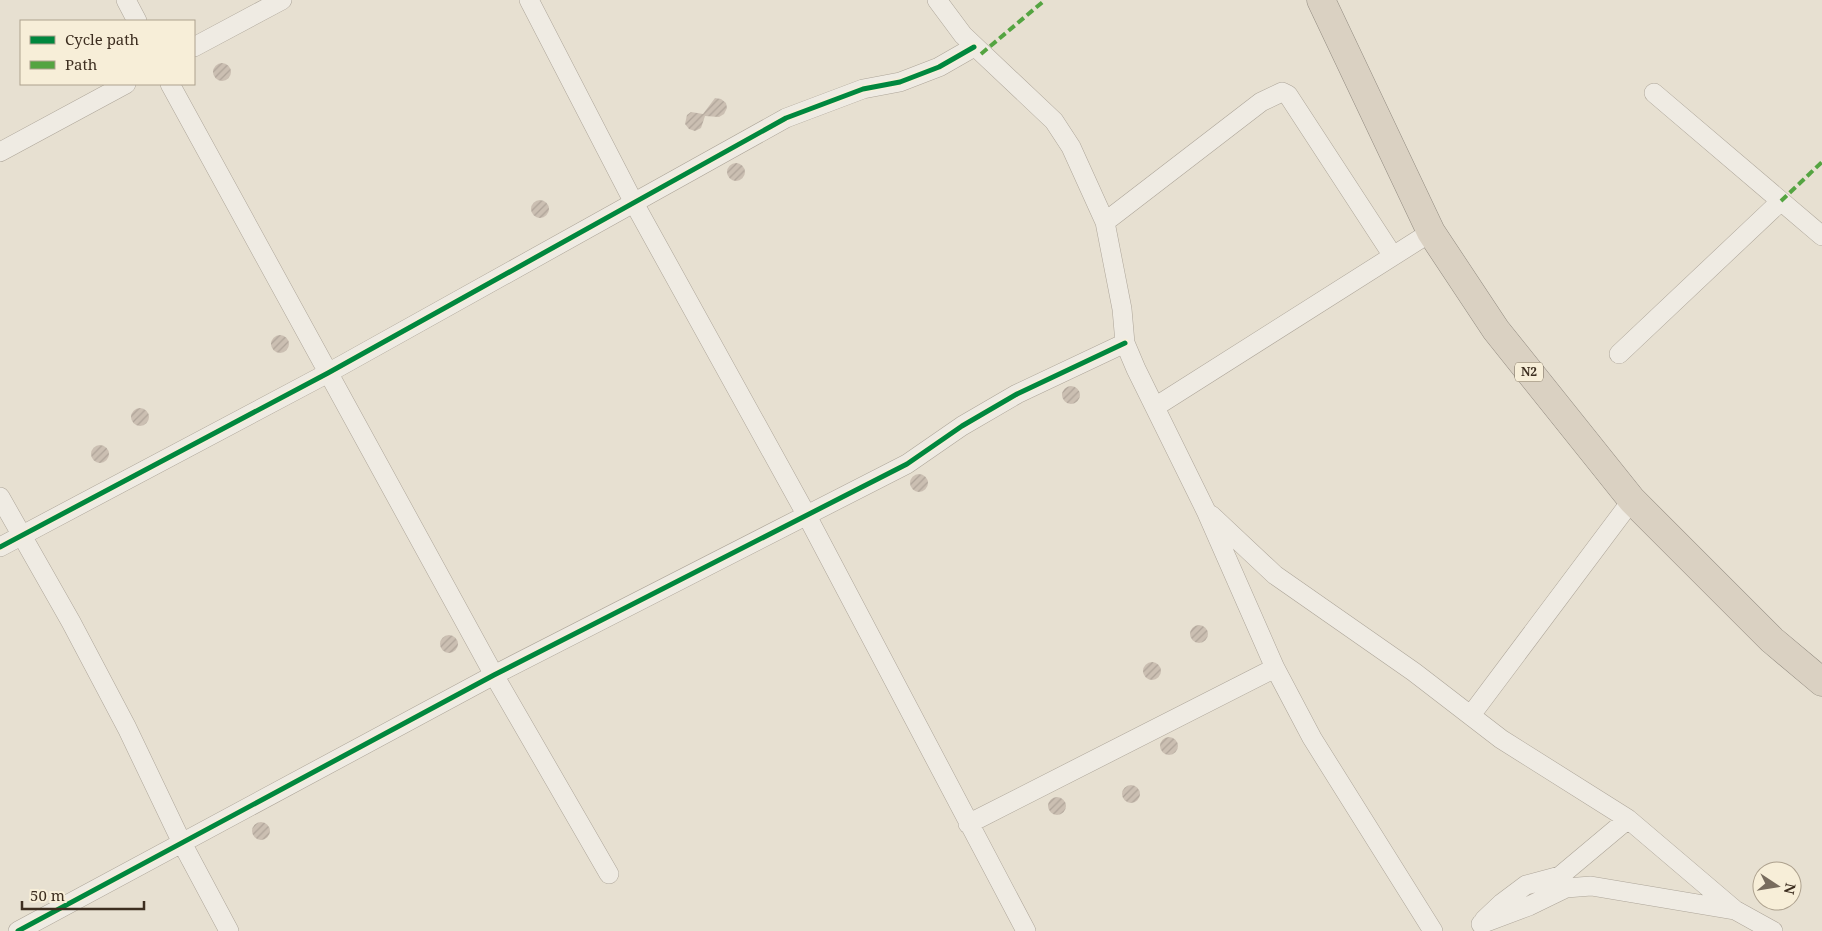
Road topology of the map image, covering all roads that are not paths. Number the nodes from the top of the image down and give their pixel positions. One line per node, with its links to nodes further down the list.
1 (126, 0): 6 (street)
2 (282, 0): 7 (street)
3 (529, 0): 14 (street)
4 (938, 0): 8 (street)
5 (1321, 0): 16 (highway, N2)
6 (136, 20)
7 (195, 46)
8 (974, 46): 14 (street); 15 (street)
9 (124, 85): 12 (street)
10 (171, 85): 21 (street)
11 (1654, 93): 13 (street)
12 (0, 152)
13 (1781, 201): 17 (street); 20 (street)
14 (634, 203): 21 (street); 26 (street)
15 (1105, 222): 18 (street); 19 (street)
16 (1431, 232): 18 (street); 24 (highway, N2)
17 (1822, 236)
18 (1393, 256): 22 (street)
19 (1125, 343): 22 (street); 26 (street)
20 (1619, 354)
21 (328, 373): 27 (street); 30 (street)
22 (1155, 407): 25 (street)
23 (0, 497): 27 (street)
24 (1632, 500): 31 (highway, N2); 32 (street)
25 (1206, 511): 29 (street); 32 (street)
26 (806, 514): 30 (street); 34 (street)
27 (21, 536): 28 (street); 35 (street)
28 (0, 547)
29 (1275, 668): 34 (street); 43 (street)
30 (494, 675): 35 (street); 36 (street)
31 (1822, 682)
32 (1471, 715): 33 (street)
33 (1628, 819): 37 (street); 38 (street)
34 (968, 824): 42 (street)
35 (182, 843): 40 (street); 41 (street)
36 (609, 874)
37 (1563, 882): 38 (street); 39 (street)
38 (1735, 910): 44 (street)
39 (1477, 927)
40 (18, 931)
41 (229, 931)
42 (1026, 931)
43 (1433, 931)
44 (1773, 931)

